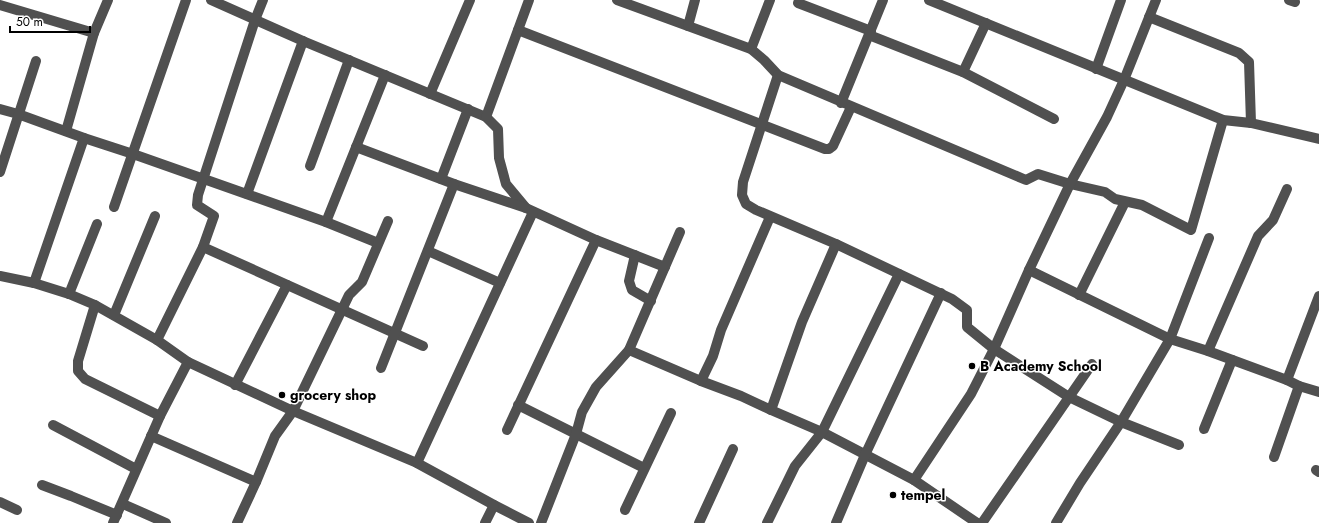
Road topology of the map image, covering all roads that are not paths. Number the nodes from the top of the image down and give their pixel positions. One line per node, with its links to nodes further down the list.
1 (108, 0): 21 (street)
2 (186, 0): 47 (street)
3 (211, 0): 17 (street)
4 (263, 0): 17 (street)
5 (470, 0): 32 (street)
6 (529, 0): 20 (street)
7 (617, 0): 19 (street)
8 (695, 0): 19 (street)
9 (770, 0): 24 (street)
10 (883, 0): 22 (street)
11 (929, 0): 18 (street)
12 (1121, 0): 27 (street)
13 (1156, 0): 16 (street)
14 (798, 3): 22 (street)
15 (0, 5): 21 (street)
16 (1149, 17): 31 (street); 41 (street)
17 (255, 20): 23 (street); 50 (street)
18 (986, 23): 27 (street); 28 (street)
19 (688, 26): 24 (street)
20 (518, 30): 38 (street); 42 (street)
21 (94, 33): 43 (street)
22 (870, 33): 28 (street); 33 (street)
23 (303, 41): 25 (street); 55 (street)
24 (751, 49): 30 (street)
25 (349, 60): 29 (street); 48 (street)
26 (36, 61): 37 (street)
27 (1096, 69): 31 (street)
28 (963, 72): 39 (street)
29 (385, 75): 32 (street); 46 (street)
30 (778, 75): 33 (street); 42 (street)
31 (1124, 80): 40 (street); 53 (street)
32 (430, 94): 36 (street)
33 (841, 102): 34 (street)
34 (851, 107): 42 (street); 53 (street)
35 (0, 109): 37 (street)
36 (468, 109): 38 (street); 51 (street)
37 (18, 114): 43 (street); 49 (street)
38 (486, 117): 58 (street)
39 (1054, 119)
40 (1222, 120): 41 (street); 56 (street)
41 (1251, 123): 45 (street)
42 (762, 124): 60 (street)
43 (66, 131): 44 (street)
44 (84, 138): 47 (street); 77 (street)
45 (1319, 139)
46 (356, 147): 51 (street); 62 (street)
47 (133, 154): 50 (street); 57 (street)
48 (310, 166)
49 (0, 172)
50 (203, 178): 55 (street); 69 (street)
51 (441, 179): 52 (street)
52 (454, 184): 58 (street); 70 (street)
53 (1070, 184): 56 (street); 73 (street)
54 (1287, 189): 93 (street)
55 (247, 194): 62 (street)
56 (1125, 202): 81 (street)
57 (114, 207)
58 (529, 210): 66 (street); 76 (street)
59 (155, 216): 86 (street)
60 (770, 217): 68 (street); 99 (street)
61 (388, 220): 67 (street)
62 (326, 222): 67 (street)
63 (97, 224): 80 (street)
64 (680, 232): 72 (street)
65 (1209, 238): 88 (street)
66 (596, 240): 71 (street); 104 (street)
67 (378, 243): 85 (street)
68 (836, 244): 74 (street); 105 (street)
69 (203, 247): 78 (street); 89 (street)
70 (428, 252): 76 (street); 87 (street)
71 (635, 255): 72 (street); 83 (street)
72 (665, 267): 83 (street)
73 (1029, 270): 81 (street); 91 (street)
74 (899, 274): 79 (street); 113 (street)
75 (0, 276): 77 (street)
76 (500, 283): 120 (street)
77 (34, 284): 80 (street)
78 (287, 285): 85 (street); 100 (street)
79 (941, 293): 91 (street); 118 (street)
80 (69, 294): 84 (street)
81 (1079, 295): 88 (street)
82 (1319, 296): 98 (street)
83 (651, 301): 92 (street)
84 (95, 305): 86 (street); 108 (street)
85 (342, 310): 87 (street); 106 (street)
86 (114, 315): 89 (street)
87 (395, 334): 90 (street); 97 (street)
88 (1170, 339): 93 (street); 109 (street)
89 (157, 340): 95 (street)
90 (423, 346)
91 (994, 349): 103 (street); 123 (street)
92 (629, 350): 99 (street); 114 (street)
93 (1208, 351): 94 (street)
94 (1232, 360): 98 (street); 111 (street)
95 (188, 362): 100 (street); 108 (street)
96 (1092, 364): 103 (street)
97 (381, 368)
98 (1287, 380): 101 (street)
99 (701, 381): 105 (street)
100 (235, 385): 106 (street)
101 (1299, 386): 102 (street); 119 (street)
102 (1319, 392)
103 (1069, 397): 109 (street); 141 (street)
104 (518, 405): 112 (street); 114 (street)
105 (771, 410): 113 (street)
106 (293, 412): 120 (street); 124 (street)
107 (671, 413): 121 (street)
108 (160, 416): 115 (street)
109 (1121, 422): 116 (street); 142 (street)
110 (54, 425): 122 (street)
111 (1204, 429)
112 (506, 430)
113 (822, 432): 118 (street); 138 (street)
114 (576, 434): 121 (street); 136 (street)
115 (151, 436): 122 (street); 124 (street)
116 (1179, 445)
117 (732, 449): 137 (street)
118 (865, 455): 123 (street); 139 (street)
119 (1274, 457)
120 (417, 463): 128 (street)
121 (644, 468): 130 (street)
122 (136, 469): 127 (street)
123 (914, 480): 140 (street)
124 (256, 482): 133 (street)
125 (42, 485): 131 (street)
126 (0, 502): 129 (street)
127 (122, 504): 131 (street); 132 (street)
128 (494, 505): 134 (street); 135 (street)
129 (17, 510)
130 (625, 510)
131 (115, 519)
132 (166, 523)
133 (237, 523)
134 (485, 523)
135 (529, 523)
136 (542, 523)
137 (699, 523)
138 (767, 523)
139 (836, 523)
140 (977, 523)
141 (982, 523)
142 (1056, 523)

